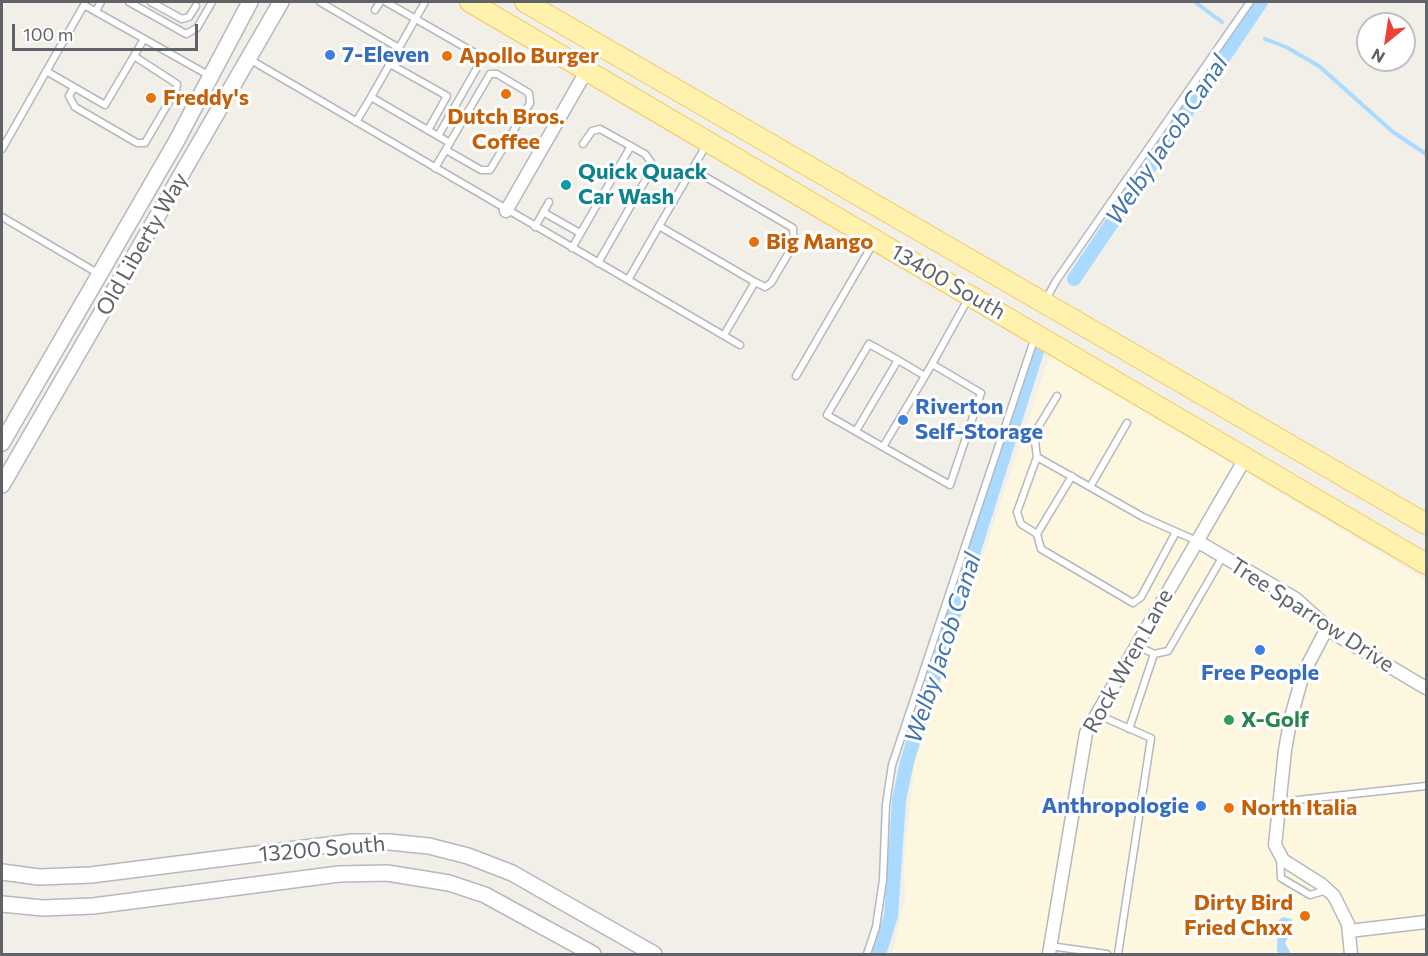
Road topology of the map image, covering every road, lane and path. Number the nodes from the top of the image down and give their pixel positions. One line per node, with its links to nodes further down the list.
1 (101, 2): 17 (lane)
2 (129, 2): 4 (lane)
3 (151, 2): 15 (lane)
4 (212, 2)
5 (250, 2): 26 (street, Old Liberty Way)
6 (282, 2): 22 (street, Old Liberty Way)
7 (320, 2): 20 (lane)
8 (380, 2): 16 (lane)
9 (386, 2): 18 (lane)
10 (425, 2): 18 (lane)
11 (470, 2): 24 (main road, 13400 South)
12 (525, 2): 54 (main road, 13400 South)
13 (1250, 2): 54 (lane)
14 (82, 3): 17 (lane); 25 (lane)
15 (196, 6)
16 (375, 10)
17 (96, 11): 19 (lane)
18 (416, 19): 20 (lane); 31 (lane)
19 (144, 39): 21 (lane); 26 (lane)
20 (399, 48): 23 (lane)
21 (134, 56): 27 (lane); 27 (lane)
22 (249, 59): 29 (lane); 70 (street, Old Liberty Way)
23 (390, 64): 28 (lane); 30 (lane)
24 (587, 70): 32 (main road, 13400 South); 41 (street)
25 (46, 71): 27 (lane); 36 (lane)
26 (211, 76): 50 (street, Old Liberty Way)
27 (74, 87)
28 (371, 97): 29 (lane); 30 (lane)
29 (356, 122): 38 (lane)
30 (428, 130): 31 (lane)
31 (438, 136): 33 (lane)
32 (708, 142): 39 (lane); 47 (main road, 13400 South)
33 (450, 143): 37 (lane); 37 (lane)
34 (583, 144): 35 (lane)
35 (631, 146): 46 (lane); 49 (lane)
36 (2, 149)
37 (446, 150): 38 (lane)
38 (435, 168): 41 (lane)
39 (692, 169): 44 (lane); 52 (lane)
40 (549, 202): 42 (lane)
41 (506, 210): 45 (lane)
42 (543, 212): 45 (lane); 46 (lane)
43 (2, 217): 50 (lane)
44 (659, 226): 51 (lane); 52 (lane)
45 (535, 227): 48 (lane)
46 (580, 233): 48 (lane)
47 (875, 240): 53 (main road, 13400 South); 60 (lane)
48 (572, 248): 49 (lane)
49 (598, 263): 51 (lane)
50 (99, 275): 65 (street, Old Liberty Way)
51 (628, 280): 56 (lane)
52 (755, 282): 56 (lane)
53 (970, 295): 55 (main road, 13400 South); 59 (lane)
54 (1044, 303): 72 (main road, 13400 South)
55 (1036, 333): 68 (main road, 13400 South); 93 (lane)
56 (724, 335): 57 (lane)
57 (740, 345)
58 (898, 360): 61 (lane); 64 (lane); 64 (lane)
59 (932, 364): 61 (lane); 66 (lane)
60 (796, 376)
61 (925, 376): 66 (lane)
62 (1057, 396): 67 (lane)
63 (1127, 423): 71 (lane)
64 (856, 431): 66 (lane)
65 (2, 443)
66 (883, 447)
67 (1037, 457): 69 (lane); 74 (lane)
68 (1246, 457): 75 (street, Rock Wren Lane); 77 (main road, 13400 South)
69 (1072, 476): 71 (lane); 74 (lane)
70 (2, 485)
71 (1090, 487): 73 (lane)
72 (1426, 524)
73 (1176, 532): 74 (lane); 75 (lane)
74 (1037, 534)
75 (1197, 541): 76 (street, Tree Sparrow Drive); 79 (street, Rock Wren Lane)
76 (1223, 556): 78 (street, Tree Sparrow Drive); 80 (lane)
77 (1426, 564)
78 (1328, 628): 81 (street, Tree Sparrow Drive); 85 (street)
79 (1136, 644): 80 (lane); 82 (street, Rock Wren Lane)
80 (1154, 654): 83 (lane)
81 (1426, 688)
82 (1095, 714): 83 (lane); 90 (street, Rock Wren Lane)
83 (1129, 729): 95 (lane)
84 (1426, 786): 85 (lane)
85 (1279, 802): 89 (street)
86 (2, 872): 92 (street, 13200 South)
87 (2, 904): 91 (street, 13200 South)
88 (1426, 922): 89 (street)
89 (1349, 931): 96 (street)
90 (1049, 950): 94 (lane)
91 (593, 954)
92 (654, 954)
93 (867, 954)
94 (1107, 954)
95 (1118, 954)
96 (1351, 954)

